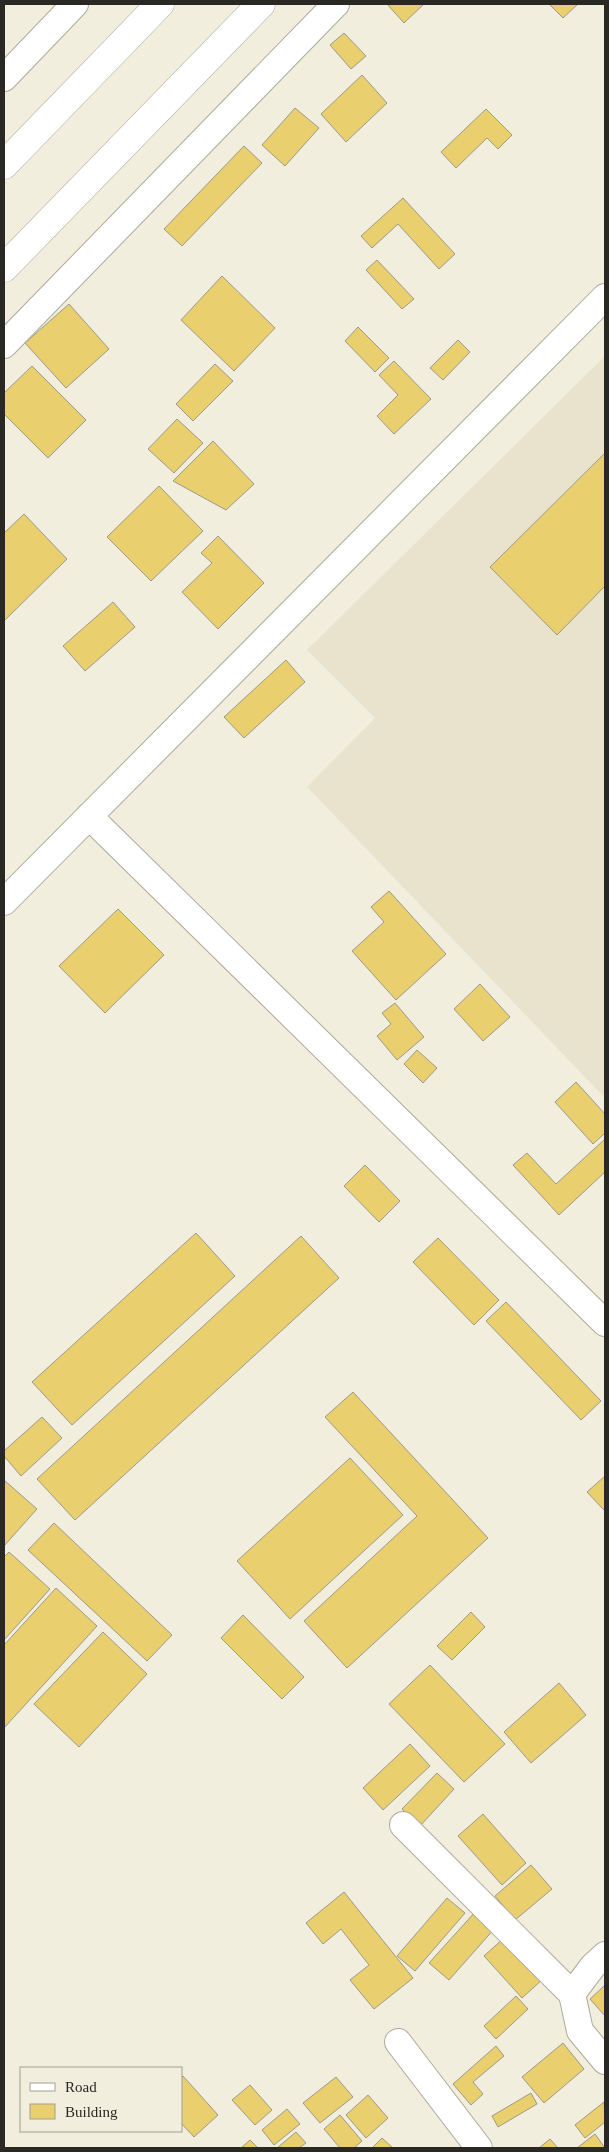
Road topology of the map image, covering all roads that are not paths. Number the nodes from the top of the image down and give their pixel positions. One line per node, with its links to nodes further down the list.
1 (75, 4): 5 (street)
2 (160, 4): 6 (main road)
3 (261, 4): 7 (main road)
4 (336, 4): 9 (street)
5 (4, 78)
6 (4, 165)
7 (4, 268)
8 (605, 296): 10 (street)
9 (4, 345)
10 (89, 816): 11 (street); 12 (street)
11 (4, 902)
12 (605, 1323)
13 (402, 1825): 15 (street)
14 (605, 1955): 15 (street)
15 (572, 1994): 17 (street)
16 (398, 2042): 18 (street)
17 (605, 2061)
18 (479, 2148)

